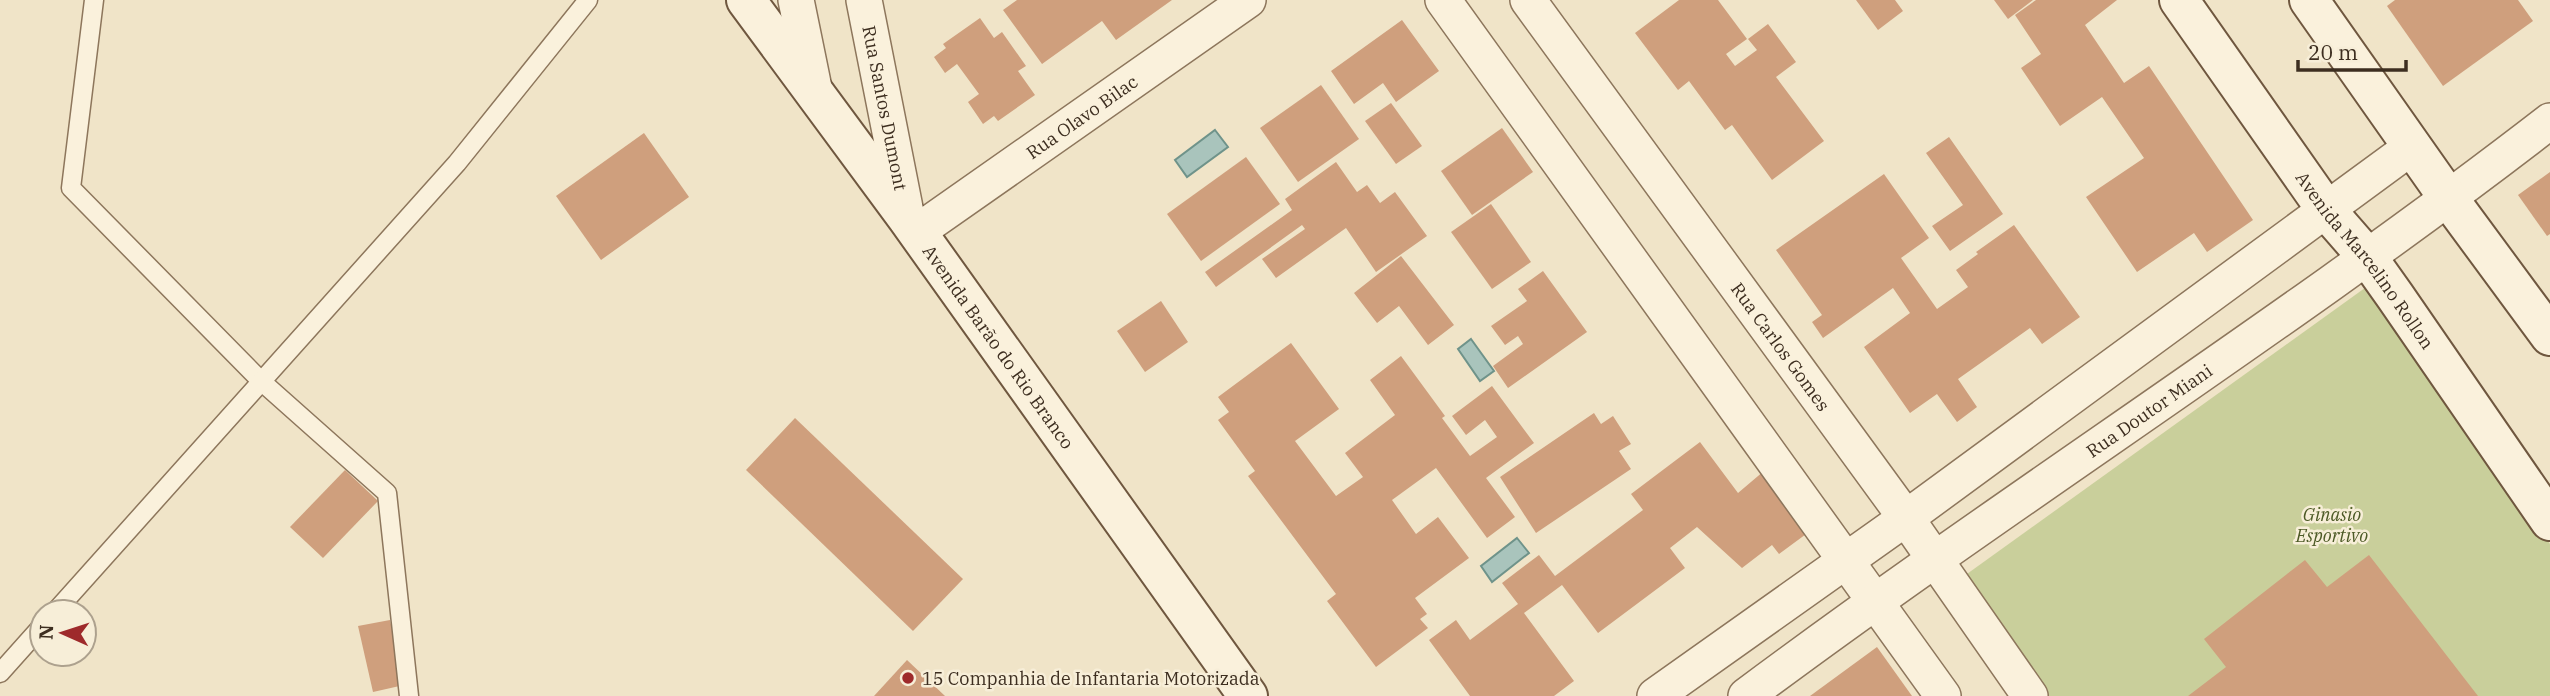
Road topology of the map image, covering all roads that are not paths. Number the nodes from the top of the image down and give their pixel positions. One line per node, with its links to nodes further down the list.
1 (94, 0): 19 (lane)
2 (588, 0): 19 (lane)
3 (746, 0): 11 (main road, Avenida Barão do Rio Branco)
4 (796, 0): 11 (street)
5 (864, 0): 16 (street, Rua Santos Dumont)
6 (1248, 0): 16 (street, Rua Olavo Bilac)
7 (1443, 0): 23 (street)
8 (1528, 0): 20 (street, Rua Carlos Gomes)
9 (2179, 0): 15 (main road, Avenida Marcelino Rollon)
10 (2309, 0): 13 (main road)
11 (816, 93): 16 (main road, Avenida Barão do Rio Branco)
12 (2550, 121): 14 (street, Rua Doutor Miani)
13 (2413, 146): 14 (main road); 15 (street)
14 (2449, 199): 17 (street, Rua Doutor Miani); 18 (main road)
15 (2327, 211): 17 (main road, Avenida Marcelino Rollon); 20 (street)
16 (912, 225): 29 (main road, Avenida Barão do Rio Branco)
17 (2368, 258): 21 (main road, Avenida Marcelino Rollon); 22 (street, Rua Doutor Miani)
18 (2550, 336)
19 (261, 381): 24 (lane); 28 (lane)
20 (1906, 518): 22 (street, Rua Carlos Gomes); 23 (street)
21 (2550, 521)
22 (1934, 558): 25 (street, Rua Doutor Miani); 33 (street, Rua Carlos Gomes)
23 (1847, 560): 25 (street); 30 (street)
24 (67, 598)
25 (1875, 600): 31 (street, Rua Doutor Miani); 32 (street)
26 (28, 642): 27 (lane)
27 (0, 673)
28 (409, 696)
29 (1248, 696)
30 (1656, 696)
31 (1746, 696)
32 (1943, 696)
33 (2030, 696)

